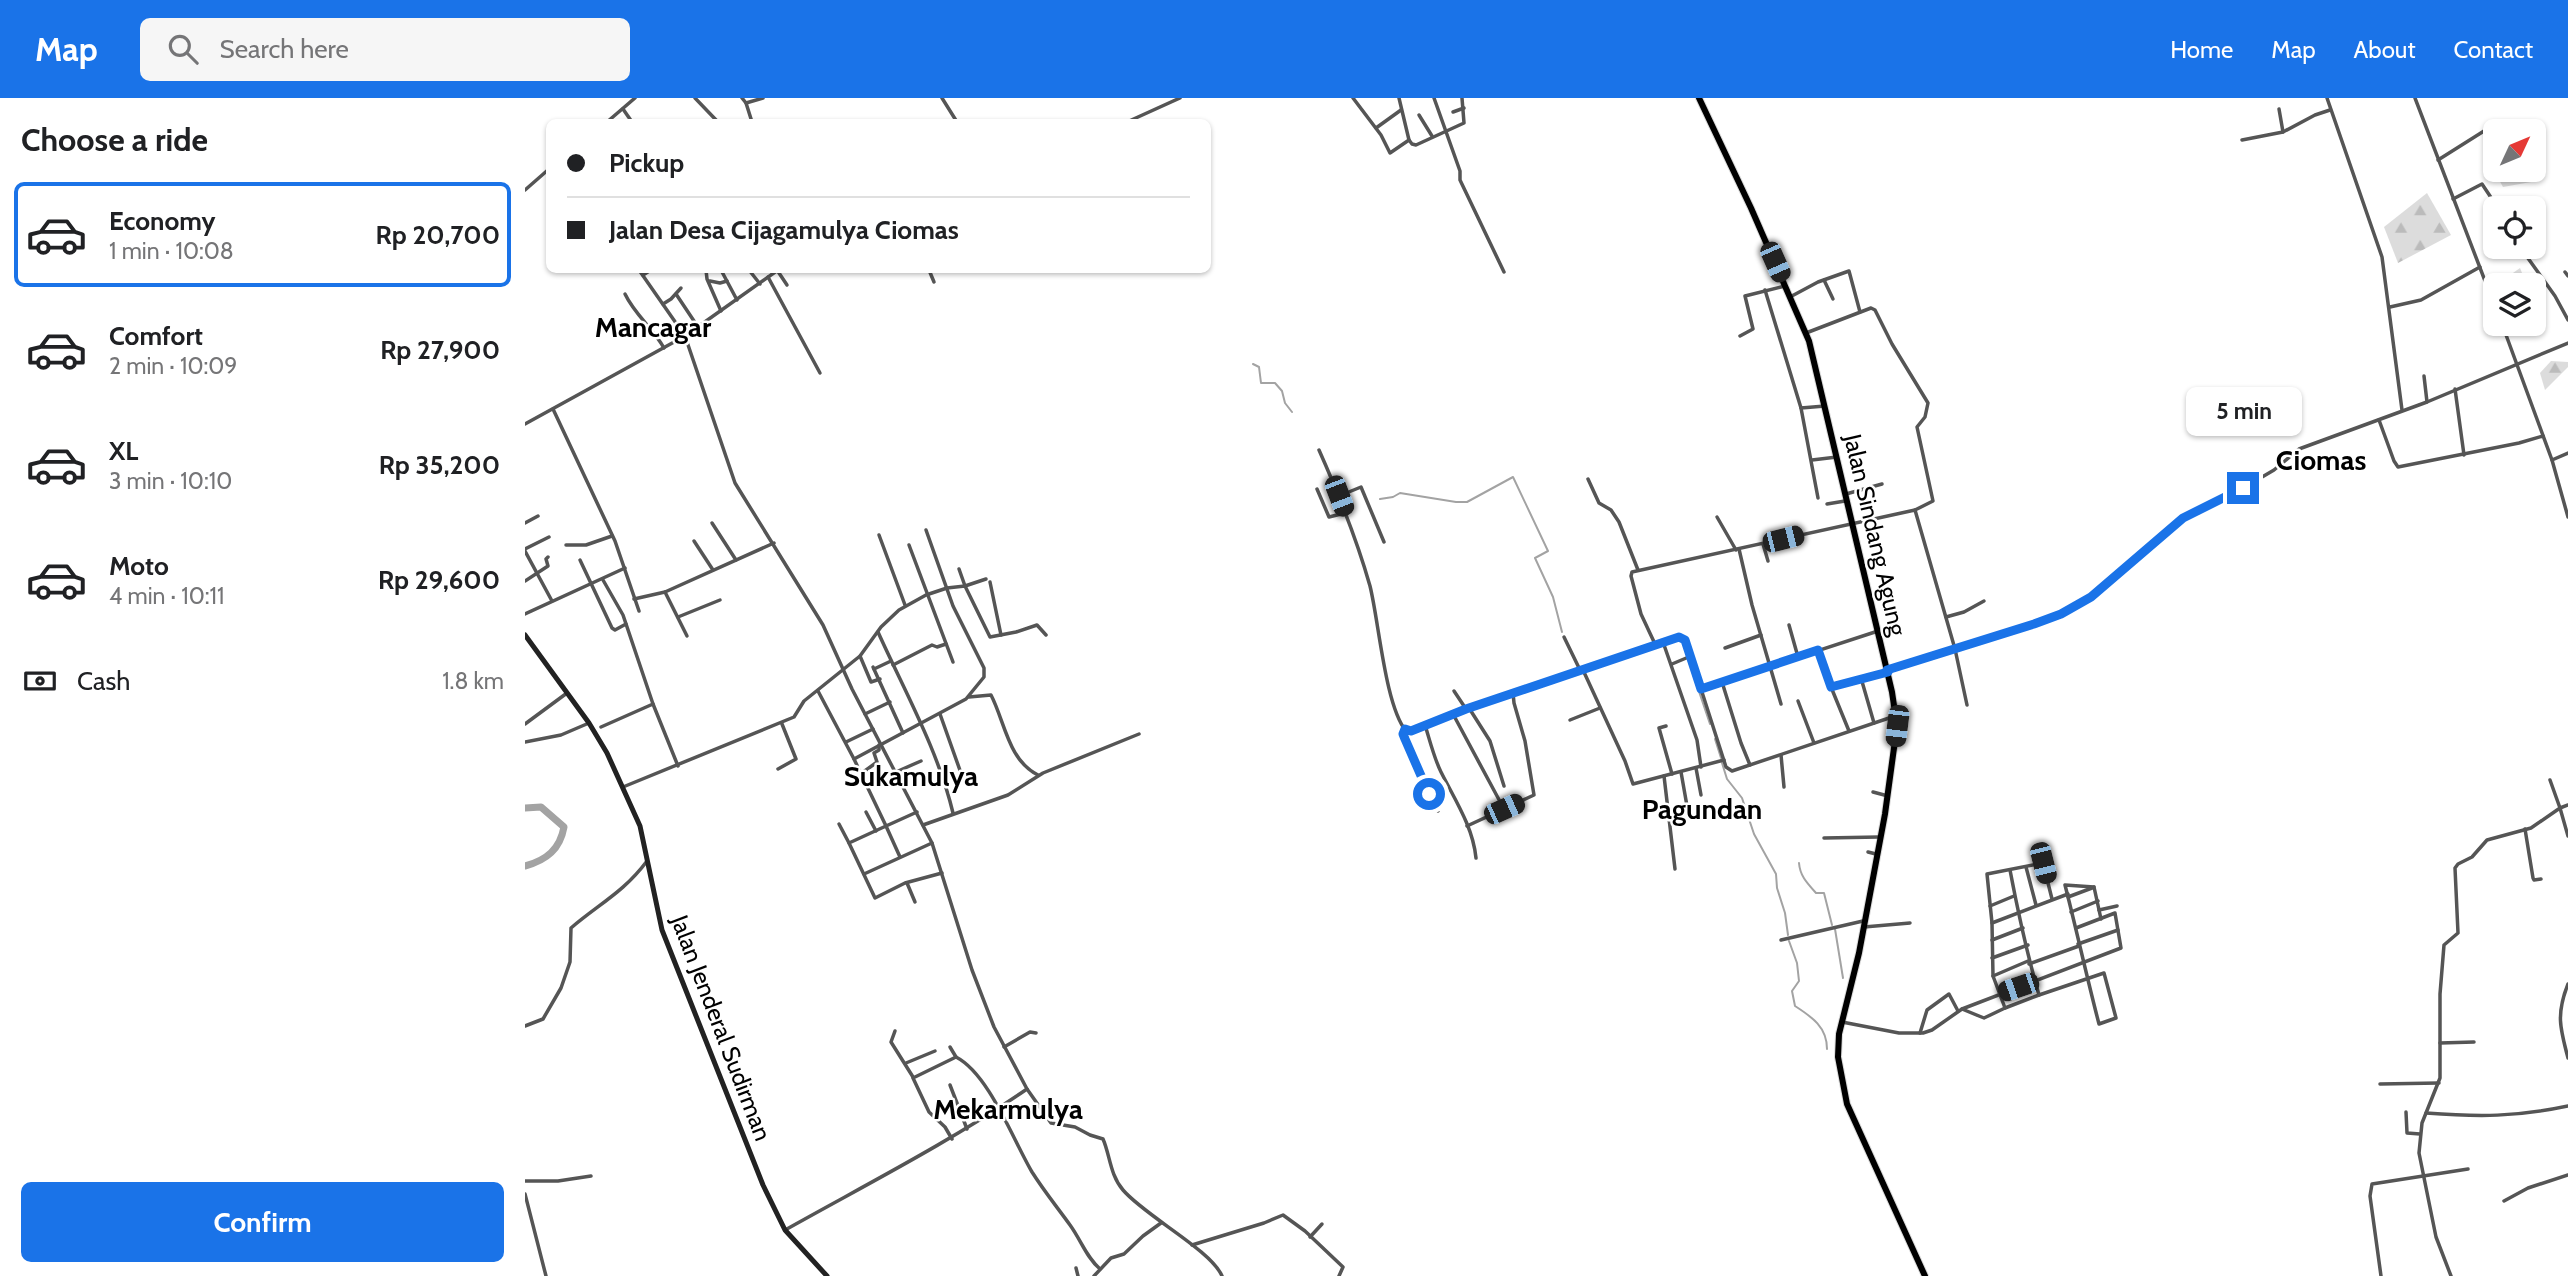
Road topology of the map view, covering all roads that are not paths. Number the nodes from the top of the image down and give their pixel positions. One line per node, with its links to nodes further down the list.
1 (635, 98): 16 (street)
2 (695, 98): 24 (street)
3 (742, 98): 14 (street)
4 (763, 98): 14 (street)
5 (942, 98): 26 (street)
6 (1180, 98): 27 (street)
7 (1353, 98): 28 (street)
8 (1399, 98): 18 (street)
9 (1434, 98): 29 (street)
10 (1462, 98): 15 (street)
11 (1699, 98): 59 (main road, Jalan Sindang Agung)
12 (2327, 98): 19 (street)
13 (2415, 98): 35 (street)
14 (746, 103): 25 (street)
15 (1464, 108): 20 (street); 29 (street)
16 (623, 109): 22 (street); 23 (street)
17 (2279, 109): 30 (street)
18 (1401, 110): 28 (street); 33 (street)
19 (2330, 110): 30 (street); 68 (street)
20 (1453, 112)
21 (1419, 115): 32 (street)
22 (611, 119)
23 (630, 119)
24 (715, 119)
25 (751, 119)
26 (955, 119)
27 (1134, 119)
28 (1376, 128): 33 (street)
29 (1445, 131): 32 (street); 42 (street)
30 (2283, 132): 34 (street)
31 (2483, 132): 35 (street)
32 (1432, 136): 33 (street)
33 (1409, 140)
34 (2242, 140)
35 (2438, 160): 39 (street)
36 (546, 172): 37 (street)
37 (525, 190)
38 (2490, 196): 39 (street)
39 (2453, 199): 41 (street)
40 (2529, 259): 71 (street)
41 (2480, 267): 51 (street); 68 (street)
42 (1504, 272)
43 (646, 273): 50 (street)
44 (707, 273): 53 (street)
45 (722, 273): 54 (street)
46 (751, 273): 57 (street)
47 (773, 273): 52 (street)
48 (779, 273): 58 (street)
49 (930, 273): 56 (street)
50 (643, 275): 67 (street)
51 (2483, 275)
52 (768, 277): 57 (street); 80 (street)
53 (708, 279): 54 (street); 69 (street)
54 (726, 280): 66 (street)
55 (1824, 280): 64 (street); 65 (street); 70 (street)
56 (934, 282)
57 (759, 284): 66 (street)
58 (787, 285)
59 (1785, 286): 61 (street); 64 (main road, Jalan Sindang Agung)
60 (681, 288): 63 (street)
61 (1765, 290): 74 (street); 85 (street)
62 (625, 294): 78 (street)
63 (677, 296): 67 (street); 72 (street)
64 (1790, 297): 73 (main road, Jalan Sindang Agung)
65 (1833, 299)
66 (737, 300): 69 (street)
67 (663, 304): 75 (street)
68 (2390, 307): 87 (street)
69 (721, 311): 72 (street)
70 (1860, 312): 73 (street); 105 (street)
71 (2568, 320)
72 (698, 327): 75 (street)
73 (1806, 333): 84 (main road, Jalan Sindang Agung)
74 (1740, 335)
75 (685, 336): 78 (street); 119 (street)
76 (2507, 336): 79 (street)
77 (2568, 343): 79 (street)
78 (664, 348): 86 (street)
79 (2517, 363): 82 (street); 90 (street)
80 (820, 373)
81 (2424, 376): 83 (street)
82 (2455, 389): 83 (street); 93 (street)
83 (2427, 402): 87 (street)
84 (1825, 406): 85 (street); 94 (main road, Jalan Sindang Agung)
85 (1801, 408): 95 (street)
86 (553, 409): 89 (street); 115 (street)
87 (2403, 411): 88 (street)
88 (2379, 420): 93 (street); 164 (street)
89 (525, 424)
90 (2543, 436): 93 (street); 96 (street)
91 (1319, 450): 100 (street)
92 (2568, 453): 96 (street)
93 (2464, 455)
94 (1837, 457): 95 (street); 102 (main road, Jalan Sindang Agung)
95 (1812, 460): 101 (street)
96 (2551, 460): 103 (street)
97 (1588, 478): 132 (street)
98 (1882, 484): 102 (street)
99 (1317, 489): 106 (street)
100 (1339, 496): 106 (street); 118 (street)
101 (1818, 498)
102 (1846, 498): 104 (street); 112 (main road, Jalan Sindang Agung)
103 (2566, 500): 109 (street)
104 (1827, 504)
105 (1915, 510): 112 (street); 149 (street)
106 (1345, 513): 207 (street)
107 (538, 516): 110 (street)
108 (1717, 517): 124 (street)
109 (2568, 517)
110 (525, 523)
111 (712, 523): 127 (street)
112 (1852, 525): 120 (street); 152 (main road, Jalan Sindang Agung)
113 (926, 530): 138 (street)
114 (879, 535): 145 (street)
115 (613, 536): 121 (street); 129 (street)
116 (549, 537): 123 (street)
117 (694, 541): 131 (street)
118 (1384, 542)
119 (774, 543): 127 (street); 173 (street)
120 (1763, 544): 124 (street); 128 (street)
121 (566, 545)
122 (909, 545): 140 (street)
123 (525, 550): 133 (street)
124 (1737, 550): 132 (street); 157 (street)
125 (548, 557): 133 (street)
126 (580, 560): 136 (street)
127 (736, 560): 131 (street)
128 (1767, 561)
129 (625, 568): 134 (street); 141 (street)
130 (959, 569): 137 (street)
131 (713, 570): 139 (street)
132 (1638, 570): 162 (street)
133 (538, 573): 135 (street); 143 (street)
134 (603, 580): 136 (street); 150 (street)
135 (525, 581)
136 (592, 584): 143 (street); 147 (street); 150 (street)
137 (965, 586): 138 (street); 155 (street); 155 (street)
138 (947, 588): 140 (street); 185 (street)
139 (665, 592): 141 (street); 148 (street)
140 (926, 595): 145 (street); 161 (street)
141 (634, 599): 146 (street)
142 (720, 600): 148 (street)
143 (552, 601): 147 (street)
144 (1984, 601): 149 (street)
145 (906, 606): 153 (street)
146 (639, 611)
147 (525, 614)
148 (678, 617): 158 (street)
149 (1946, 617): 164 (street)
150 (626, 624): 188 (street)
151 (1789, 625): 168 (street)
152 (1878, 631): 165 (street); 175 (main road, Jalan Sindang Agung)
153 (878, 632): 166 (street); 170 (street)
154 (525, 635): 183 (main road, Jalan Jenderal Sudirman)
155 (1001, 635): 156 (street)
156 (1046, 635)
157 (1761, 635): 163 (street); 172 (street)
158 (687, 636)
159 (1563, 638): 174 (street)
160 (1663, 642): 162 (street); 167 (street); 171 (street)
161 (946, 644): 169 (street); 170 (street)
162 (1655, 644): 174 (street)
163 (1725, 648)
164 (1955, 649): 175 (street); 190 (street)
165 (1818, 650): 168 (street); 179 (street)
166 (860, 656): 173 (street); 177 (street)
167 (1690, 657): 171 (street); 180 (street)
168 (1798, 657): 172 (street)
169 (953, 662)
170 (892, 663): 177 (street); 202 (street)
171 (1672, 664): 221 (street)
172 (1770, 667): 178 (street); 189 (street)
173 (843, 670): 181 (street); 193 (street)
174 (1581, 670): 184 (street); 192 (street)
175 (1888, 671): 176 (street); 196 (main road, Jalan Sindang Agung)
176 (1861, 678): 179 (street); 200 (street)
177 (880, 679): 187 (street)
178 (1722, 682): 180 (street); 219 (street)
179 (1831, 687): 208 (street)
180 (1701, 689): 217 (street)
181 (818, 691): 201 (street); 212 (street)
182 (1454, 691): 191 (street)
183 (567, 693): 198 (street); 199 (main road, Jalan Jenderal Sudirman)
184 (1513, 693): 191 (street); 241 (street)
185 (967, 698): 194 (street); 227 (street)
186 (1798, 701): 213 (street)
187 (890, 702): 193 (street); 209 (street)
188 (653, 704): 205 (street); 220 (street)
189 (1781, 704)
190 (1967, 705)
191 (1468, 708): 195 (street); 232 (street)
192 (1600, 708): 197 (street); 229 (street)
193 (865, 714): 206 (street)
194 (940, 714): 202 (street); 228 (street)
195 (1453, 714): 203 (street); 241 (street)
196 (1897, 716): 200 (street); 237 (main road, Jalan Sindang Agung)
197 (1570, 720)
198 (525, 723)
199 (589, 723): 211 (street); 233 (main road, Jalan Jenderal Sudirman)
200 (1874, 723): 208 (street)
201 (782, 724): 220 (street); 222 (street)
202 (920, 724): 209 (street); 245 (street)
203 (1425, 725): 207 (street); 248 (street)
204 (1666, 726): 225 (street)
205 (601, 727)
206 (873, 729): 212 (street); 214 (street)
207 (1405, 729): 242 (street)
208 (1849, 731): 213 (street)
209 (903, 733): 214 (street)
210 (1139, 734): 227 (street)
211 (525, 742)
212 (846, 743): 216 (street)
213 (1814, 743): 215 (street)
214 (880, 745): 216 (street); 223 (street); 226 (street)
215 (1780, 754): 219 (street); 234 (street)
216 (854, 759): 226 (street)
217 (1724, 760): 219 (street); 221 (street)
218 (921, 761): 223 (street)
219 (1750, 765)
220 (678, 766): 233 (street)
221 (1698, 767): 224 (street); 236 (street)
222 (778, 768)
223 (896, 772): 244 (street)
224 (1681, 772): 225 (street); 239 (street)
225 (1672, 774): 229 (street)
226 (863, 775): 231 (street); 249 (street)
227 (1039, 775): 245 (street)
228 (962, 776)
229 (1664, 776): 263 (street)
230 (2550, 780): 240 (street)
231 (847, 784)
232 (1504, 786)
233 (623, 787): 261 (main road, Jalan Jenderal Sudirman)
234 (1784, 788)
235 (1873, 792): 237 (street)
236 (1701, 795)
237 (1888, 796): 253 (main road, Jalan Sindang Agung)
238 (2568, 805): 240 (street)
239 (1686, 806)
240 (2560, 808): 250 (street); 252 (street)
241 (1504, 809): 248 (street)
242 (1438, 811)
243 (866, 812): 251 (street)
244 (917, 812): 247 (street); 249 (street)
245 (953, 813): 247 (street)
246 (839, 824): 255 (street)
247 (923, 825): 256 (street)
248 (1467, 826): 260 (street)
249 (886, 827): 251 (street); 259 (street)
250 (2525, 829): 267 (street); 309 (street)
251 (876, 831): 255 (street)
252 (2568, 836)
253 (1881, 837): 254 (street); 258 (main road, Jalan Sindang Agung)
254 (1824, 838)
255 (849, 843): 266 (street)
256 (932, 843): 259 (street); 265 (street)
257 (1868, 852): 258 (street)
258 (1878, 855): 284 (main road, Jalan Sindang Agung)
259 (901, 857): 266 (street)
260 (1476, 858)
261 (648, 859): 304 (street); 337 (main road, Jalan Jenderal Sudirman)
262 (2026, 867): 264 (street); 272 (street); 275 (street)
263 (1675, 869)
264 (2010, 870): 270 (street); 276 (street)
265 (942, 873): 268 (street); 311 (street)
266 (864, 874): 268 (street)
267 (2541, 879)
268 (907, 883): 274 (street)
269 (2094, 887): 271 (street); 271 (street); 273 (street)
270 (2015, 895): 276 (street); 279 (street)
271 (2068, 895): 272 (street); 280 (street)
272 (2052, 900): 275 (street)
273 (2098, 901): 278 (street); 280 (street)
274 (915, 902)
275 (2036, 905): 279 (street)
276 (1990, 906): 283 (street)
277 (2117, 906): 278 (street)
278 (2099, 910): 281 (street)
279 (2018, 911): 283 (street); 285 (street)
280 (2071, 912): 286 (street)
281 (2101, 919): 286 (street); 287 (street)
282 (1910, 923): 284 (street)
283 (1992, 923): 289 (street)
284 (1865, 924): 288 (street); 303 (main road, Jalan Sindang Agung)
285 (2023, 928): 289 (street); 290 (street)
286 (2075, 929): 291 (street)
287 (2117, 930): 291 (street); 294 (street)
288 (1781, 940)
289 (1992, 940): 292 (street)
290 (2028, 945): 292 (street); 293 (street)
291 (2079, 945): 293 (street); 294 (street)
292 (1992, 958): 295 (street)
293 (2029, 962): 295 (street); 297 (street)
294 (2084, 963): 296 (street); 297 (street)
295 (1993, 976): 299 (street)
296 (2088, 979): 296 (street); 300 (street)
297 (2035, 981): 299 (street); 300 (street)
298 (2568, 984): 314 (street)
299 (2000, 993): 301 (street); 302 (street)
300 (2039, 995): 301 (street)
301 (2005, 1009): 302 (street)
302 (1960, 1010): 307 (street); 307 (street)
303 (1842, 1022): 307 (street); 348 (main road, Jalan Sindang Agung)
304 (525, 1026)
305 (895, 1031): 315 (street)
306 (1036, 1033): 311 (street)
307 (1920, 1033)
308 (2474, 1042): 309 (street)
309 (2440, 1043): 317 (street)
310 (950, 1047): 313 (street)
311 (1004, 1047): 320 (street)
312 (935, 1051): 315 (street)
313 (956, 1057): 316 (street); 322 (street)
314 (2568, 1058)
315 (906, 1063): 316 (street)
316 (913, 1077): 327 (street)
317 (2439, 1083): 318 (street); 324 (street)
318 (2380, 1084)
319 (950, 1085): 325 (street)
320 (1027, 1089): 322 (street); 335 (street)
321 (2568, 1105): 324 (street)
322 (998, 1109): 325 (street); 341 (street)
323 (2406, 1112): 326 (street)
324 (2426, 1113): 326 (street)
325 (967, 1129): 327 (street)
326 (2420, 1133): 329 (street)
327 (952, 1139): 337 (street)
328 (2468, 1168): 329 (street)
329 (2422, 1175): 349 (street); 350 (street)
330 (2568, 1175): 334 (street)
331 (591, 1176): 332 (street)
332 (525, 1181)
333 (525, 1194): 342 (street)
334 (2504, 1201)
335 (1161, 1223): 339 (street); 341 (street)
336 (1322, 1224): 338 (street)
337 (785, 1230): 343 (main road, Jalan Jenderal Sudirman)
338 (1310, 1237): 339 (street); 347 (street)
339 (1192, 1245): 346 (street)
340 (1076, 1268): 344 (street)
341 (1100, 1269): 345 (street)
342 (546, 1276)
343 (827, 1276)
344 (1078, 1276)
345 (1094, 1276)
346 (1222, 1276)
347 (1339, 1276)
348 (1925, 1276)
349 (2381, 1276)
350 (2452, 1276)

